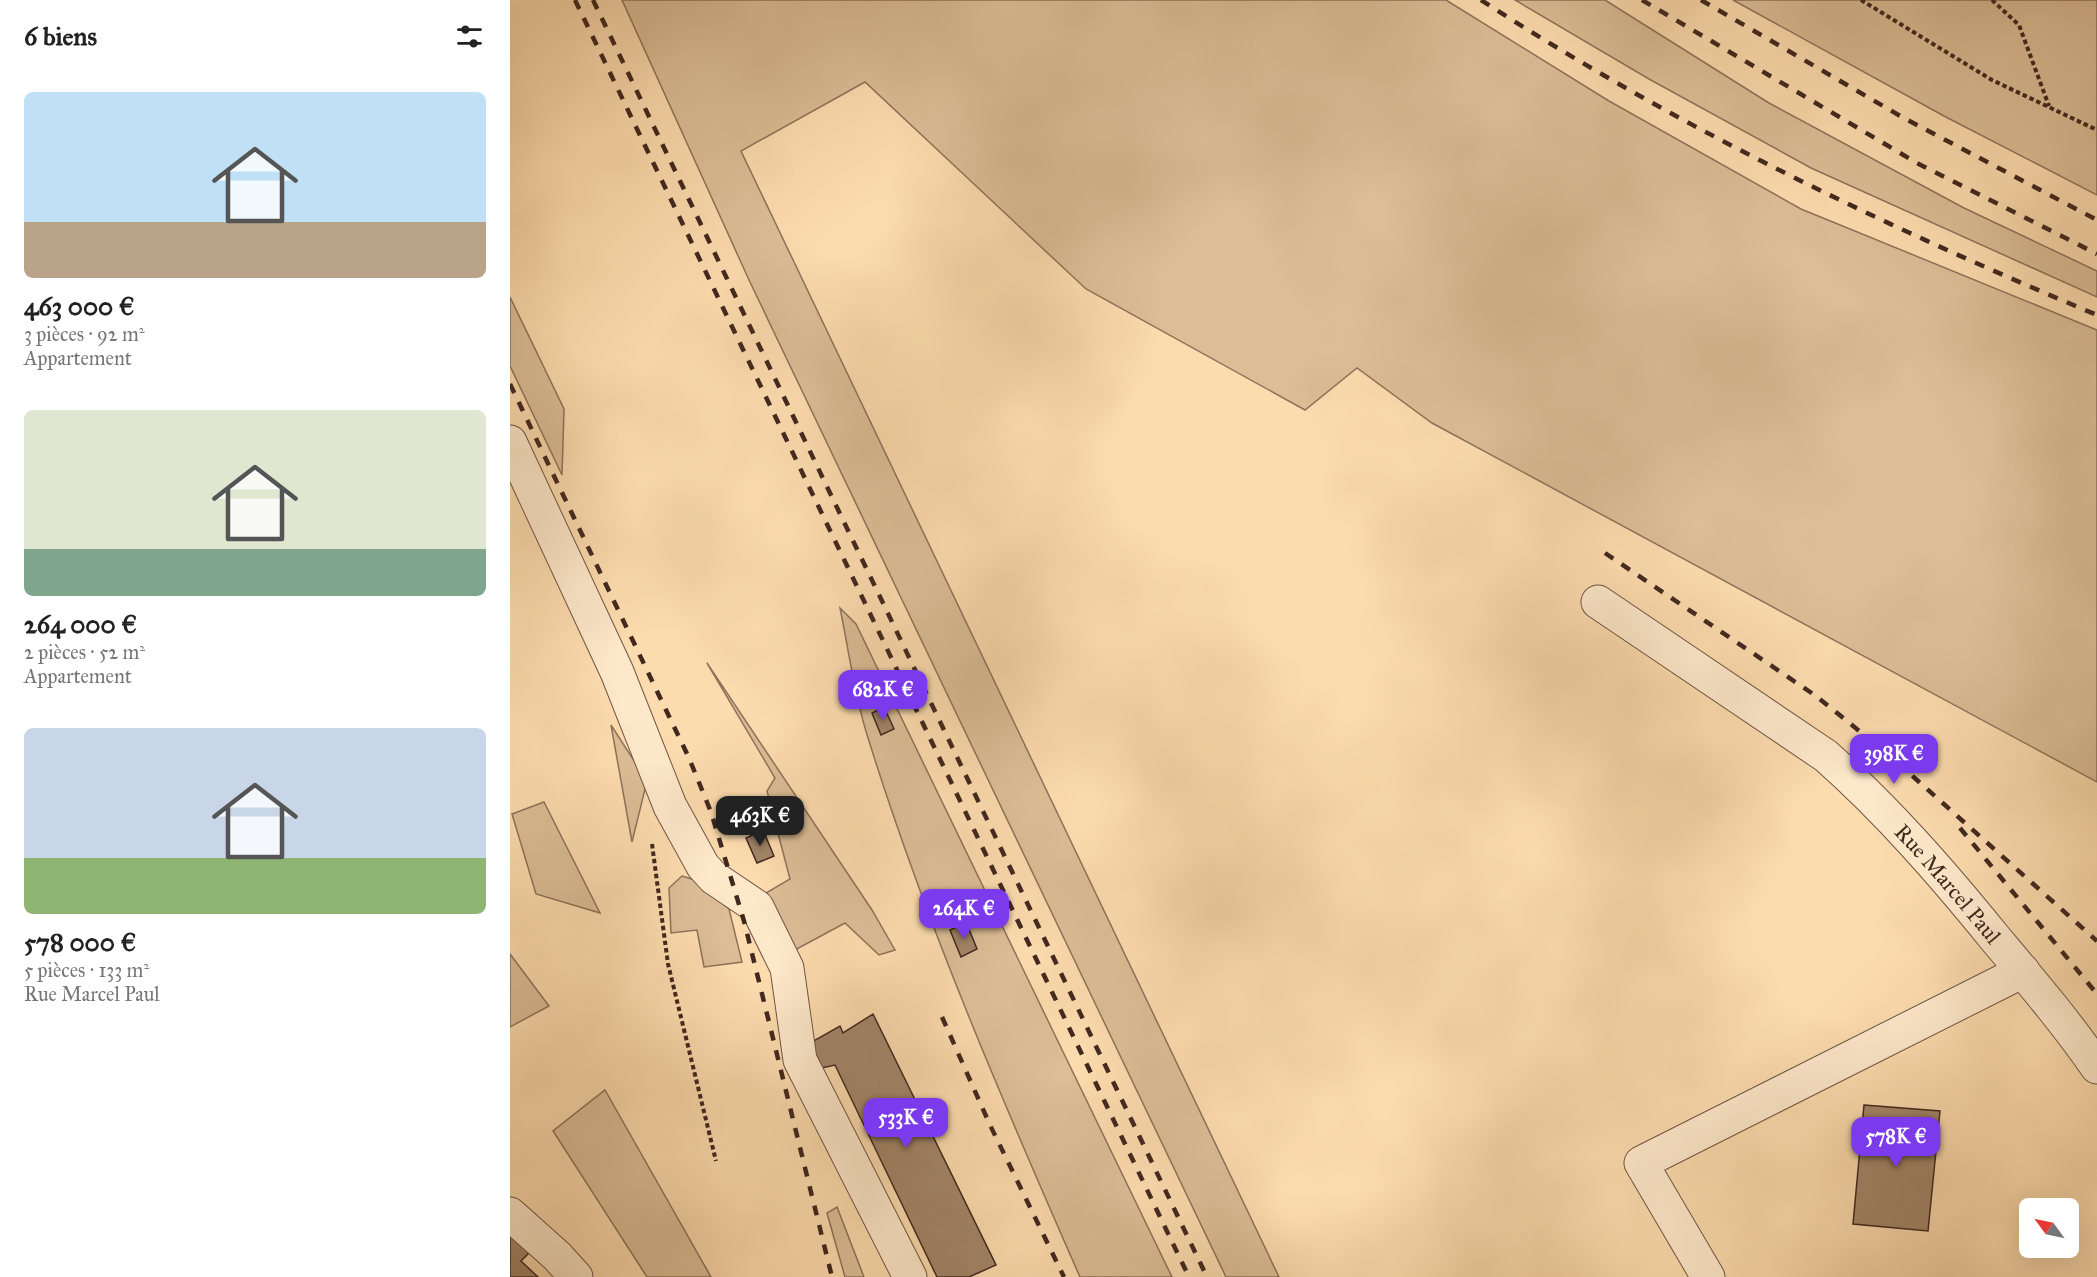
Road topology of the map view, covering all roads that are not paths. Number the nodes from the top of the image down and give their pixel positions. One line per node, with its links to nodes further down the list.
1 (510, 442): 7 (street)
2 (1598, 602): 3 (street, Rue Marcel Paul)
3 (2023, 971): 4 (street, Rue Marcel Paul); 8 (street)
4 (2097, 1067)
5 (510, 1214): 6 (street)
6 (576, 1277)
7 (910, 1277)
8 (1708, 1277)

